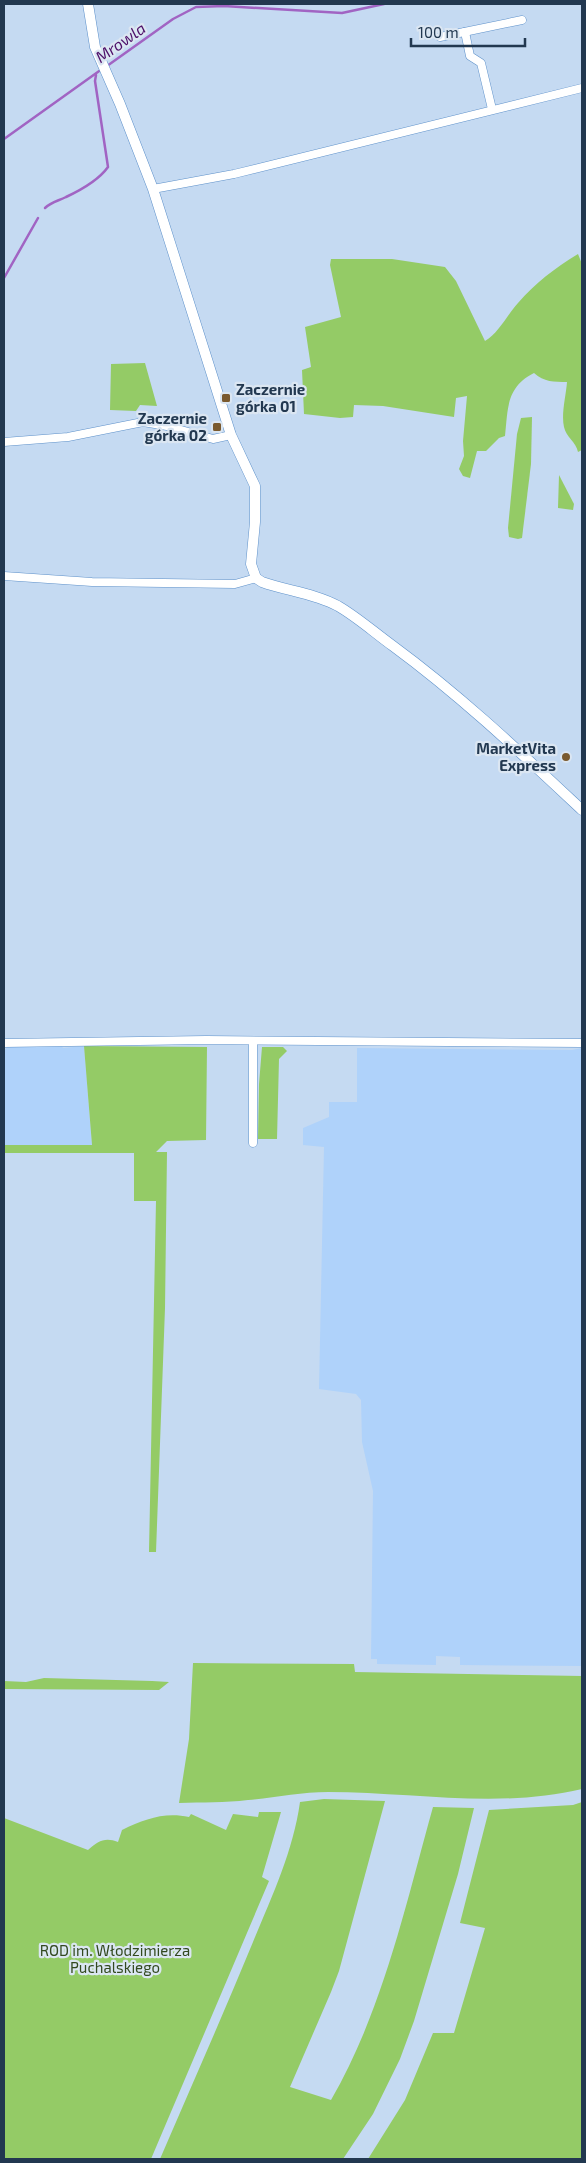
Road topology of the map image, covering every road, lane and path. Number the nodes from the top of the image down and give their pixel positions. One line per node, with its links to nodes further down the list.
1 (88, 4): 7 (street)
2 (522, 20): 3 (street)
3 (465, 32): 4 (street); 6 (street)
4 (440, 37)
5 (582, 88): 6 (street)
6 (492, 109): 7 (street)
7 (153, 189): 8 (street)
8 (231, 435): 9 (street); 11 (street)
9 (4, 442)
10 (4, 576): 11 (street)
11 (256, 578): 12 (street)
12 (582, 810)
13 (253, 1040): 14 (street); 15 (street); 16 (street)
14 (4, 1042)
15 (582, 1043)
16 (253, 1142)

